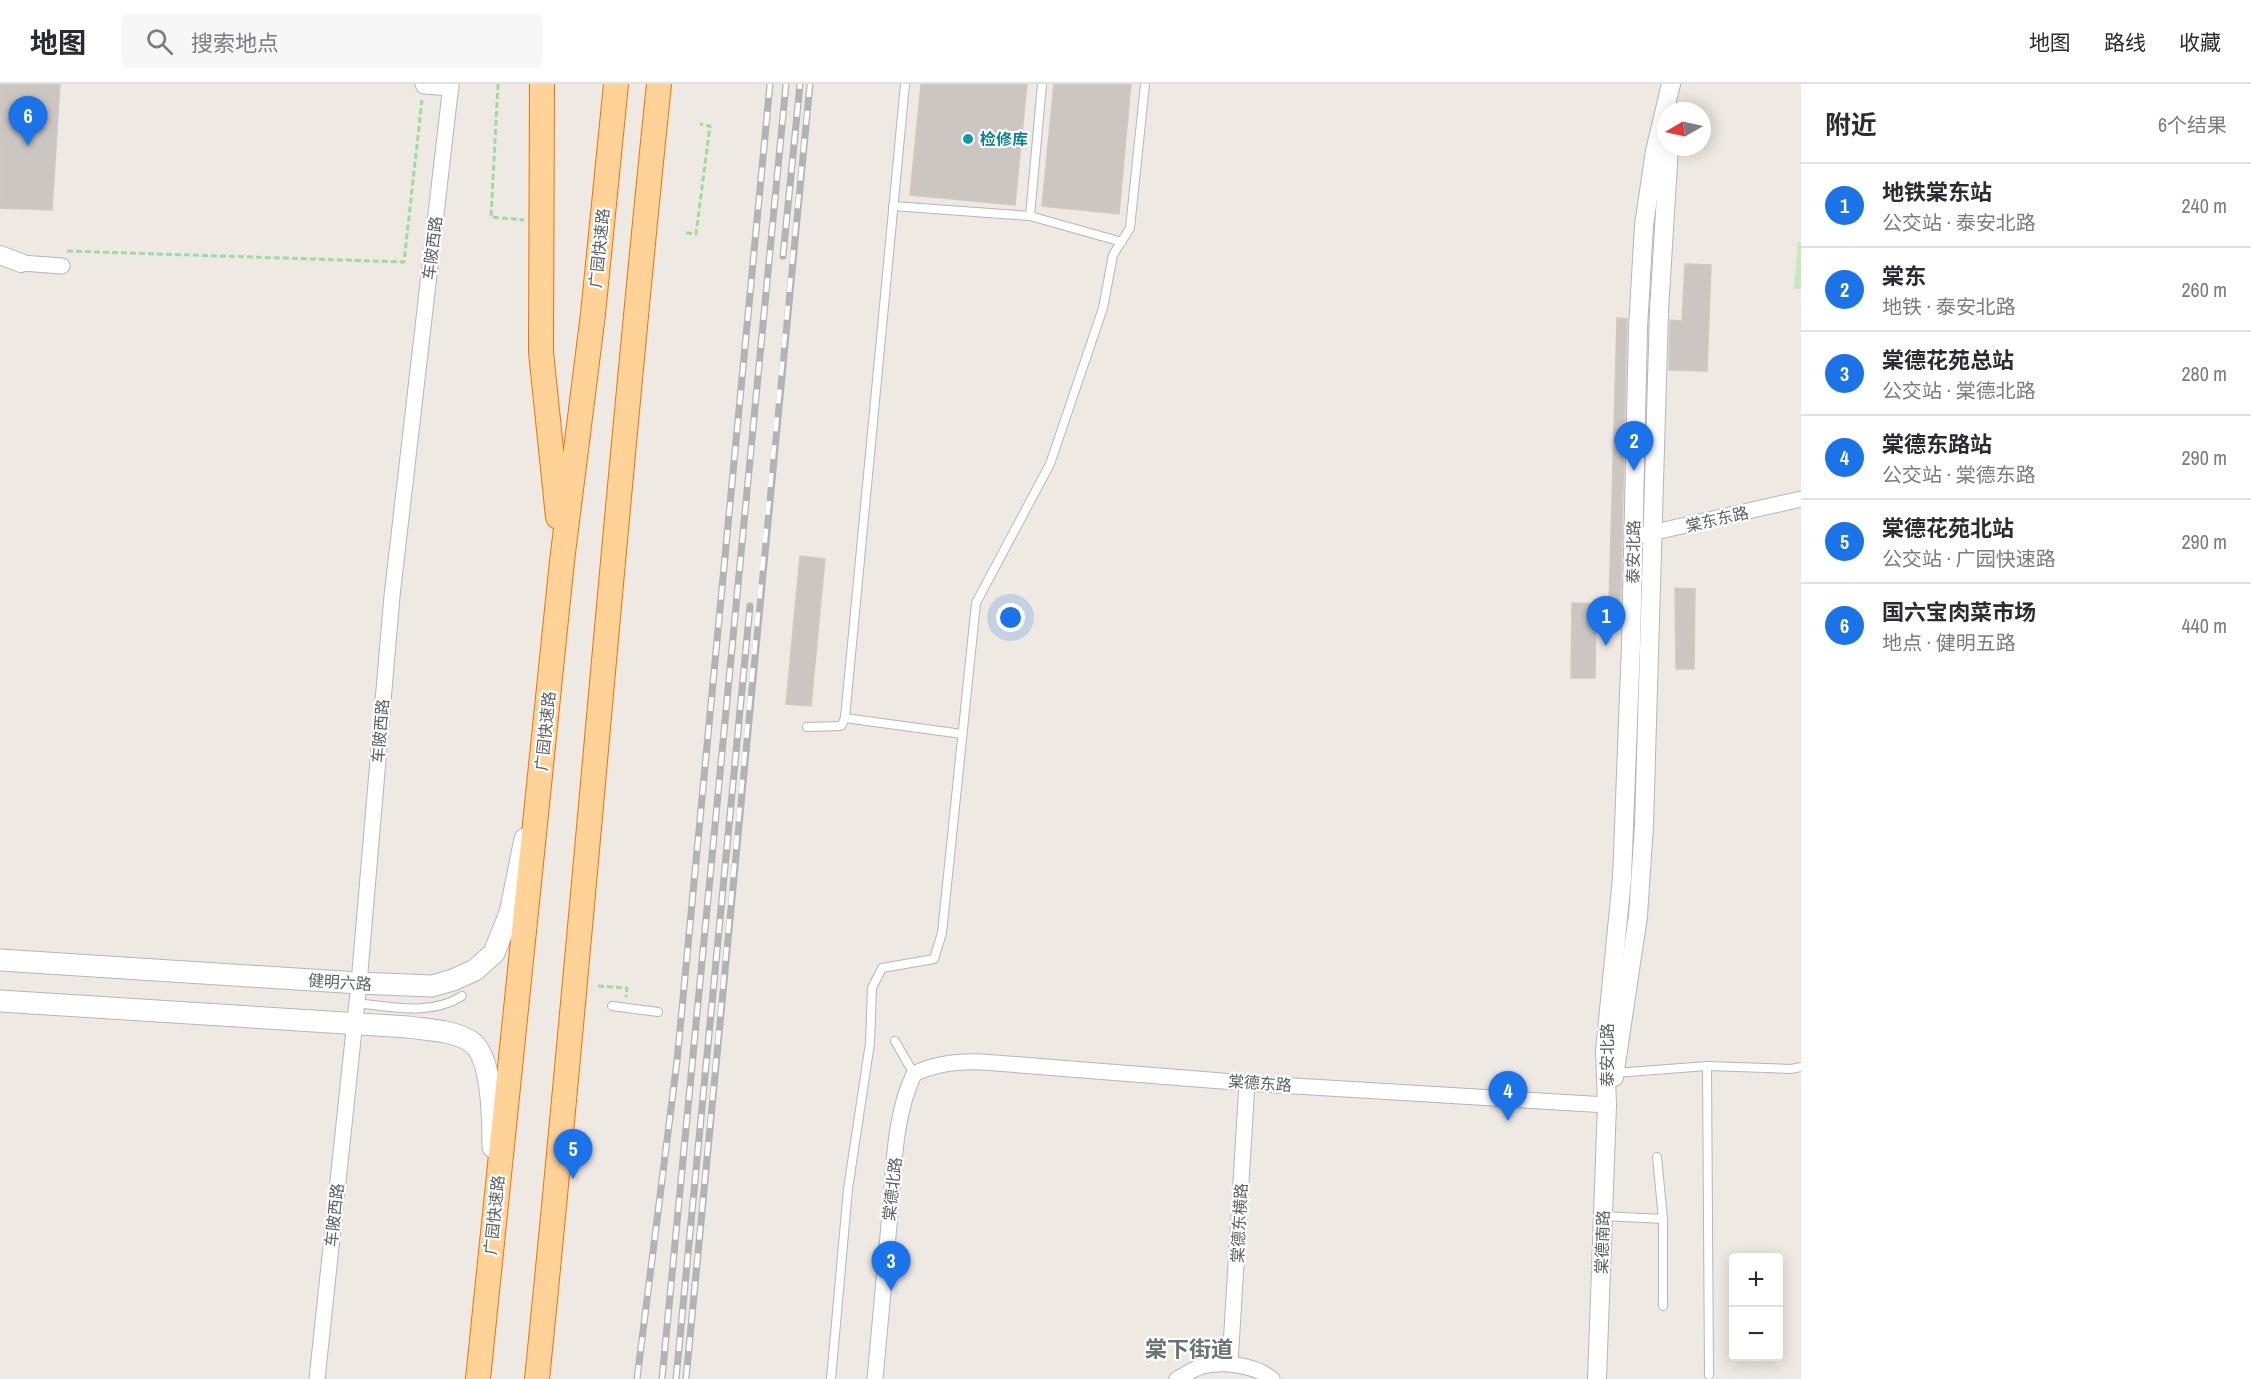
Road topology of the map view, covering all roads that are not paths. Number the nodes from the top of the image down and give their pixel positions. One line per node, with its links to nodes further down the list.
1 (542, 84): 23 (highway)
2 (616, 84): 23 (highway, 广园快速路)
3 (659, 84): 50 (highway)
4 (905, 84): 12 (lane)
5 (1042, 84): 13 (lane)
6 (1145, 84): 14 (lane)
7 (1672, 84): 10 (street, 泰安北路); 22 (street, 泰安北路)
8 (424, 85): 9 (street)
9 (451, 86): 31 (street, 车陂西路)
10 (1671, 102)
11 (1668, 156): 21 (street, 泰安北路)
12 (893, 206): 13 (lane); 24 (lane)
13 (1030, 216): 14 (lane)
14 (1122, 242): 26 (lane)
15 (0, 255): 17 (street)
16 (0, 262): 17 (street)
17 (21, 263): 18 (street); 19 (street)
18 (62, 266)
19 (0, 269)
20 (1801, 499): 21 (street, 棠东东路)
21 (1654, 533): 22 (street, 棠东东路); 37 (street, 泰安北路)
22 (1634, 537): 40 (street, 泰安北路)
23 (562, 561): 27 (highway, 广园快速路)
24 (845, 718): 25 (lane); 26 (lane)
25 (807, 727)
26 (962, 734): 51 (lane)
27 (540, 783): 31 (main road, 健明六路); 42 (highway, 广园快速路)
28 (0, 960): 31 (main road, 健明六路)
29 (462, 996): 31 (lane)
30 (0, 1001): 31 (main road, 健明六路)
31 (357, 1003): 42 (main road, 健明六路); 48 (street, 车陂西路)
32 (612, 1006): 33 (lane)
33 (658, 1011)
34 (895, 1041): 38 (lane)
35 (1707, 1066): 36 (lane); 37 (lane); 47 (lane)
36 (1801, 1067)
37 (1615, 1073): 40 (street, 泰安北路)
38 (914, 1074): 39 (street, 棠德东路); 52 (street, 棠德北路)
39 (1247, 1083): 40 (street, 棠德东路); 46 (street, 棠德东横路)
40 (1607, 1105): 43 (street, 棠德南路)
41 (1657, 1157): 44 (lane)
42 (494, 1209): 49 (highway, 广园快速路)
43 (1603, 1216): 44 (lane); 55 (street, 棠德南路)
44 (1663, 1219): 45 (lane)
45 (1663, 1306)
46 (1230, 1363): 53 (street); 54 (street)
47 (1709, 1375)
48 (317, 1379)
49 (478, 1379)
50 (537, 1379)
51 (831, 1379)
52 (875, 1379)
53 (1177, 1379)
54 (1272, 1379)
55 (1597, 1379)

